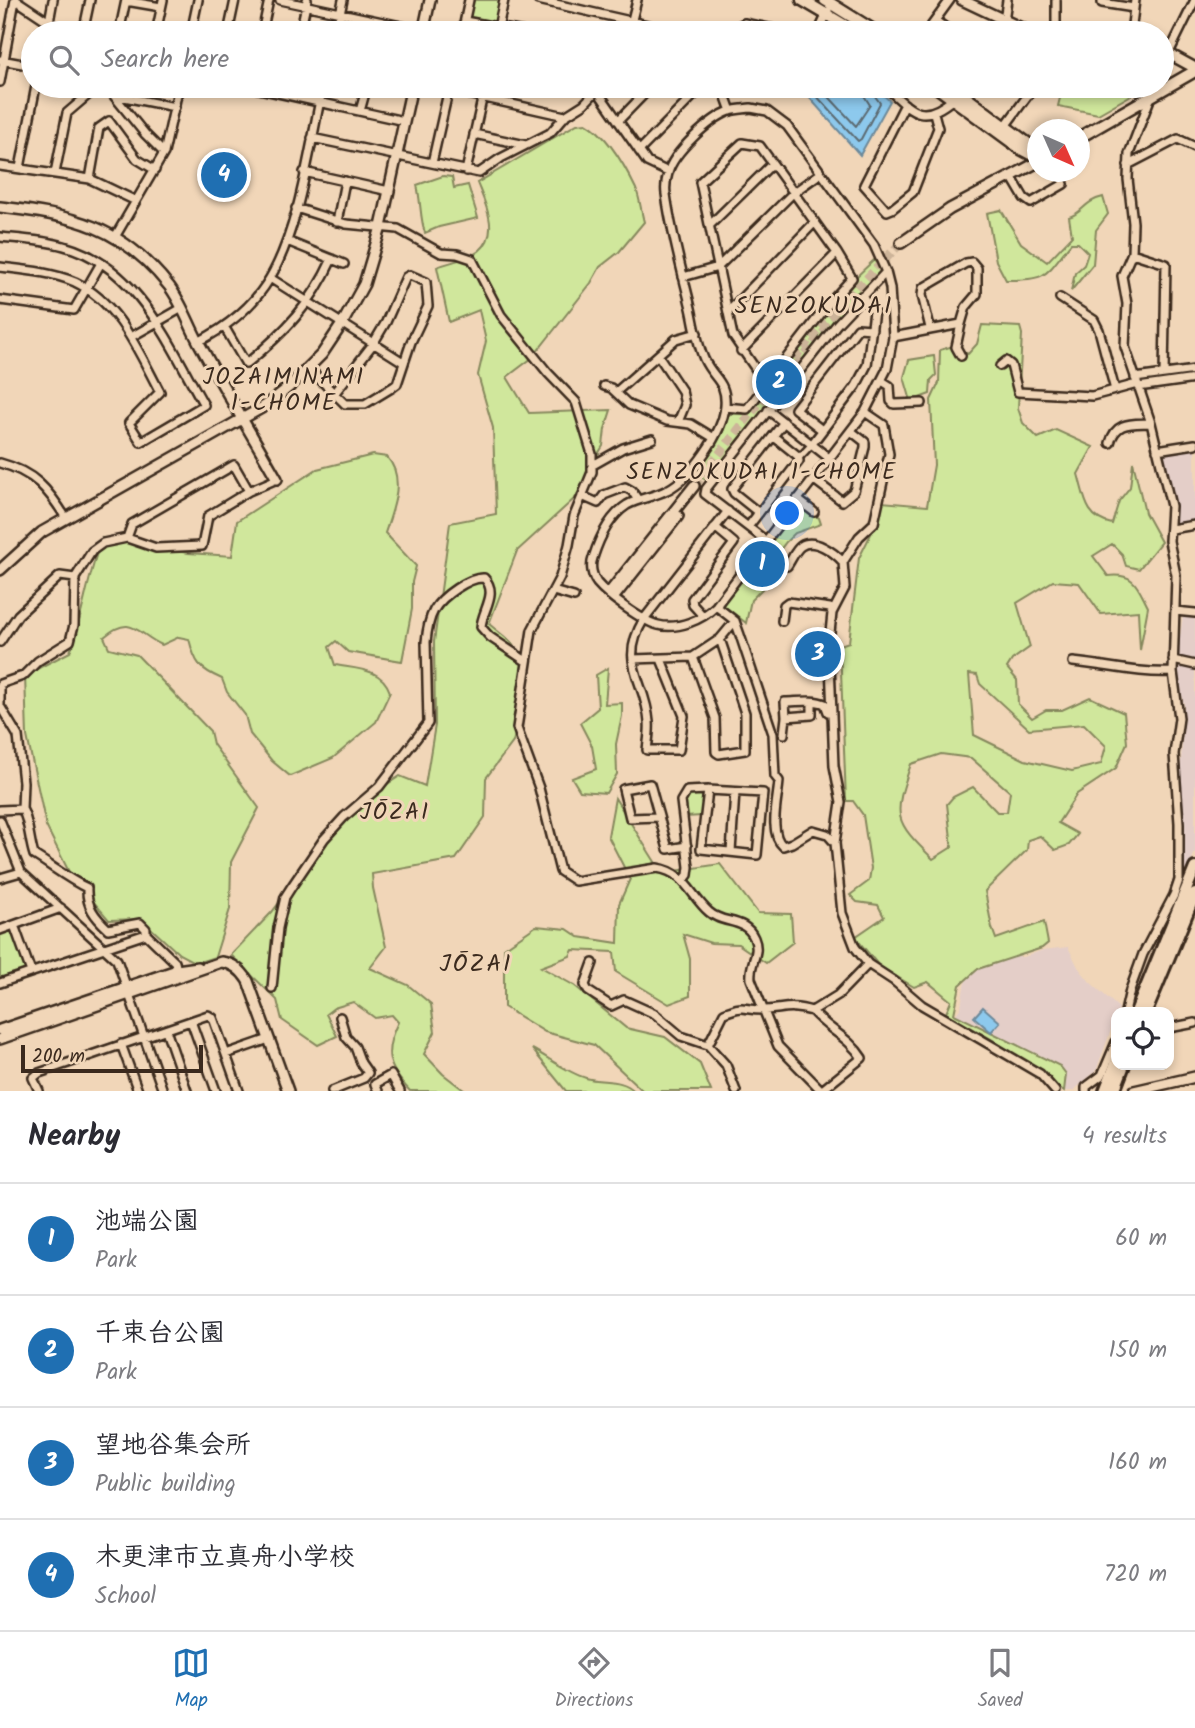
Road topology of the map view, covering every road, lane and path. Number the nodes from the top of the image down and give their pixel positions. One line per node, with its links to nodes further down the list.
1 (15, 0): 28 (street); 50 (street)
2 (53, 0): 29 (street)
3 (90, 0): 30 (street)
4 (126, 0): 23 (street); 31 (street)
5 (198, 0): 32 (street)
6 (236, 0): 33 (street)
7 (269, 0): 34 (street)
8 (280, 0): 22 (street)
9 (343, 0): 26 (street)
10 (430, 0): 38 (street)
11 (469, 0): 39 (street)
12 (504, 0): 40 (street)
13 (538, 0): 27 (street)
14 (636, 0): 27 (street)
15 (802, 0): 24 (main road)
16 (950, 0): 45 (street)
17 (962, 0): 46 (street)
18 (1007, 0): 46 (street)
19 (1056, 0): 47 (street)
20 (1102, 0): 25 (street)
21 (1195, 0): 48 (street)
22 (307, 3): 26 (street); 35 (street)
23 (162, 4)
24 (828, 4): 42 (street); 43 (main road); 44 (main road)
25 (1135, 4)
26 (340, 13): 36 (street); 37 (street)
27 (632, 20): 41 (street)
28 (47, 21)
29 (49, 21)
30 (86, 21)
31 (122, 21)
32 (194, 21)
33 (231, 21)
34 (265, 21)
35 (303, 21)
36 (338, 21)
37 (377, 21)
38 (425, 21)
39 (465, 21)
40 (499, 21)
41 (636, 21)
42 (822, 21)
43 (846, 21)
44 (857, 21)
45 (936, 21)
46 (1004, 21)
47 (1056, 21)
48 (1174, 36)
49 (1174, 57): 52 (street)
50 (2, 60): 51 (street); 54 (street)
51 (21, 64)
52 (1195, 70): 53 (main road)
53 (1174, 80)
54 (0, 82)
55 (34, 98): 102 (street)
56 (84, 98): 107 (street)
57 (115, 98): 94 (street)
58 (128, 98): 79 (street)
59 (177, 98): 79 (street)
60 (301, 98): 77 (street)
61 (321, 98): 77 (street)
62 (364, 98): 80 (street)
63 (409, 98): 84 (street)
64 (447, 98): 97 (street)
65 (482, 98): 83 (street); 88 (street)
66 (588, 98): 83 (street)
67 (602, 98): 85 (street)
68 (640, 98): 85 (street)
69 (692, 98): 93 (street)
70 (726, 98): 81 (street)
71 (898, 98): 78 (street)
72 (968, 98): 86 (main road)
73 (1026, 98): 86 (street)
74 (1142, 98): 87 (main road)
75 (1150, 98): 99 (street)
76 (953, 99): 82 (street); 95 (main road)
77 (320, 102): 80 (street); 89 (street)
78 (905, 104): 82 (street); 82 (street)
79 (175, 107): 94 (street)
80 (360, 111): 84 (street)
81 (731, 111): 106 (street); 108 (street)
82 (934, 113)
83 (565, 116): 91 (street)
84 (404, 121): 96 (street)
85 (618, 121): 93 (street)
86 (1006, 125): 90 (main road)
87 (1090, 131)
88 (474, 134): 91 (street); 104 (street)
89 (312, 138): 96 (street); 105 (street)
90 (1027, 142)
91 (527, 146): 104 (street)
92 (1195, 147): 99 (street)
93 (639, 150): 106 (street)
94 (164, 153): 103 (street)
95 (1027, 153)
96 (397, 155): 97 (street); 113 (street)
97 (432, 163): 104 (street)
98 (772, 164): 114 (street); 120 (street); 120 (street)
99 (1128, 165): 127 (street)
100 (0, 166): 102 (street)
101 (1027, 167): 109 (street)
102 (20, 168): 107 (street)
103 (155, 170): 110 (street); 115 (street)
104 (466, 171)
105 (304, 172): 111 (street); 117 (street)
106 (668, 172): 134 (street)
107 (55, 173): 110 (street)
108 (821, 173): 114 (street); 133 (street)
109 (1011, 176): 112 (street); 125 (street)
110 (90, 178): 115 (street)
111 (345, 181): 113 (street); 118 (street)
112 (1063, 182)
113 (389, 191): 121 (street)
114 (793, 193): 119 (street); 132 (street)
115 (136, 201): 123 (street)
116 (0, 207): 123 (street)
117 (296, 208): 118 (street); 124 (street)
118 (337, 222): 121 (street)
119 (815, 222): 126 (street); 142 (street)
120 (710, 225): 132 (street)
121 (381, 227): 144 (street); 190 (street)
122 (0, 237): 129 (street)
123 (116, 237): 141 (street)
124 (287, 241): 128 (street); 135 (street)
125 (903, 246)
126 (838, 253): 154 (street); 165 (street)
127 (1132, 253): 161 (street); 164 (street)
128 (332, 259): 130 (street); 140 (street)
129 (101, 263): 136 (street); 143 (street)
130 (344, 264)
131 (0, 267): 136 (street)
132 (718, 267): 134 (street); 142 (street)
133 (886, 272): 137 (street); 151 (street)
134 (684, 277): 149 (street)
135 (270, 278): 140 (street); 146 (street)
136 (85, 290): 139 (street); 150 (street)
137 (861, 296): 148 (street); 172 (street)
138 (1060, 298): 167 (street)
139 (0, 300)
140 (308, 303): 144 (street); 146 (street)
141 (181, 308): 143 (street); 152 (street)
142 (728, 312): 154 (street)
143 (156, 322): 150 (street); 150 (street)
144 (342, 324): 153 (street); 159 (street)
145 (961, 324): 147 (street); 147 (street); 156 (street)
146 (225, 328): 152 (street)
147 (930, 328): 151 (street)
148 (872, 329): 178 (street); 178 (street)
149 (697, 333): 155 (street); 171 (street)
150 (131, 337)
151 (893, 337): 163 (street)
152 (198, 342): 174 (street)
153 (373, 344): 157 (street); 157 (street); 169 (street)
154 (741, 351): 165 (street)
155 (658, 355): 168 (street); 175 (street)
156 (961, 356)
157 (402, 362): 169 (street)
158 (1000, 366): 167 (street)
159 (309, 368): 169 (street); 174 (street)
160 (1195, 370): 161 (street)
161 (1164, 374): 164 (street)
162 (1195, 379): 164 (street)
163 (882, 381): 170 (street); 173 (street)
164 (1137, 383): 167 (street); 177 (street)
165 (765, 384): 171 (street)
166 (604, 386): 168 (street)
167 (1115, 390)
168 (616, 393): 175 (street)
169 (334, 394)
170 (922, 403)
171 (725, 407): 181 (street)
172 (768, 410): 176 (street); 198 (street)
173 (865, 412): 179 (street); 208 (street)
174 (243, 418): 191 (street); 201 (street)
175 (678, 422): 181 (street)
176 (784, 422): 180 (street); 184 (street)
177 (1150, 423): 183 (street); 186 (street)
178 (822, 430): 184 (street)
179 (851, 431): 188 (street); 192 (street)
180 (772, 436): 187 (street); 200 (street)
181 (714, 438): 197 (street)
182 (652, 439): 190 (street)
183 (1110, 443)
184 (812, 444): 187 (street); 188 (street)
185 (1195, 444): 186 (street)
186 (1157, 450): 205 (street)
187 (799, 458): 200 (street)
188 (829, 458): 192 (street)
189 (0, 463): 201 (street)
190 (593, 465): 195 (street)
191 (276, 479): 194 (street)
192 (813, 479): 196 (street)
193 (696, 488): 213 (street)
194 (250, 491): 206 (street); 206 (street)
195 (582, 496): 197 (street); 212 (street)
196 (797, 499): 199 (street); 207 (street)
197 (638, 500): 213 (street)
198 (728, 511): 203 (street); 204 (street)
199 (814, 512)
200 (759, 513): 204 (street)
201 (66, 518): 209 (street)
202 (1195, 525): 205 (street)
203 (715, 527): 219 (street); 220 (street)
204 (748, 527): 207 (street)
205 (1171, 529): 216 (street)
206 (127, 538): 211 (street)
207 (765, 540): 215 (street)
208 (843, 562): 210 (street); 217 (street)
209 (2, 563)
210 (787, 566)
211 (75, 578): 224 (street); 233 (street)
212 (553, 591): 214 (street); 229 (street)
213 (611, 595): 220 (street)
214 (574, 597)
215 (716, 606): 219 (street); 221 (street)
216 (1175, 611): 218 (street); 228 (street)
217 (832, 612): 222 (street); 236 (street)
218 (1195, 612)
219 (703, 616): 220 (street)
220 (644, 619): 226 (street)
221 (735, 621): 223 (street); 244 (street)
222 (782, 621)
223 (720, 639): 225 (street); 225 (street)
224 (0, 642)
225 (694, 657): 227 (street)
226 (634, 659): 227 (street); 227 (street)
227 (661, 659)
228 (1173, 660): 231 (street); 232 (street)
229 (526, 661): 250 (street); 265 (street)
230 (1073, 663): 232 (street)
231 (1195, 665)
232 (1173, 672): 267 (street)
233 (0, 686): 240 (street)
234 (812, 702): 235 (street); 235 (street); 236 (street)
235 (786, 716): 237 (street)
236 (831, 726): 244 (street)
237 (784, 734)
238 (708, 790): 239 (street); 245 (street); 246 (street)
239 (736, 792): 246 (street); 246 (street)
240 (22, 809): 241 (street); 256 (street)
241 (0, 810)
242 (659, 817): 242 (street); 245 (street)
243 (0, 820): 248 (street)
244 (835, 843): 259 (street)
245 (687, 846): 250 (street)
246 (731, 852)
247 (1195, 868): 268 (highway)
248 (21, 872): 249 (street); 252 (street)
249 (0, 878)
250 (683, 881): 270 (street)
251 (1195, 894): 260 (highway)
252 (61, 908): 254 (street); 257 (street)
253 (1195, 911): 260 (highway)
254 (15, 925): 255 (street); 263 (street)
255 (0, 930)
256 (146, 934): 257 (street); 262 (street)
257 (106, 949): 263 (street); 266 (street)
258 (593, 963): 282 (street)
259 (868, 964): 271 (street); 302 (street)
260 (1167, 964): 269 (highway)
261 (212, 965): 262 (street); 266 (street); 280 (street)
262 (177, 970): 266 (street)
263 (31, 972): 264 (street)
264 (0, 983)
265 (272, 988)
266 (128, 991): 276 (street); 278 (street); 279 (street)
267 (1126, 1007)
268 (1138, 1007)
269 (1148, 1007)
270 (763, 1010): 271 (street); 282 (street); 301 (street)
271 (811, 1012): 301 (street)
272 (340, 1017): 288 (street)
273 (191, 1021): 277 (street); 284 (street); 294 (street)
274 (1195, 1023): 275 (street)
275 (1174, 1027)
276 (0, 1030)
277 (166, 1030): 278 (street); 293 (street)
278 (144, 1037): 281 (street); 292 (street)
279 (0, 1039)
280 (269, 1039): 284 (street); 296 (street)
281 (121, 1044): 290 (street); 291 (street)
282 (708, 1045): 300 (street)
283 (1111, 1053): 303 (street)
284 (226, 1054): 295 (street)
285 (1113, 1070): 304 (highway)
286 (1122, 1070): 305 (highway)
287 (1195, 1077): 289 (street)
288 (352, 1087): 297 (street)
289 (1169, 1087): 306 (street)
290 (40, 1091)
291 (138, 1091)
292 (163, 1091)
293 (187, 1091)
294 (216, 1091)
295 (239, 1091)
296 (288, 1091)
297 (332, 1091)
298 (378, 1091): 299 (street)
299 (400, 1091)
300 (736, 1091)
301 (821, 1091)
302 (1055, 1091)
303 (1086, 1091)
304 (1105, 1091)
305 (1114, 1091)
306 (1134, 1091)

